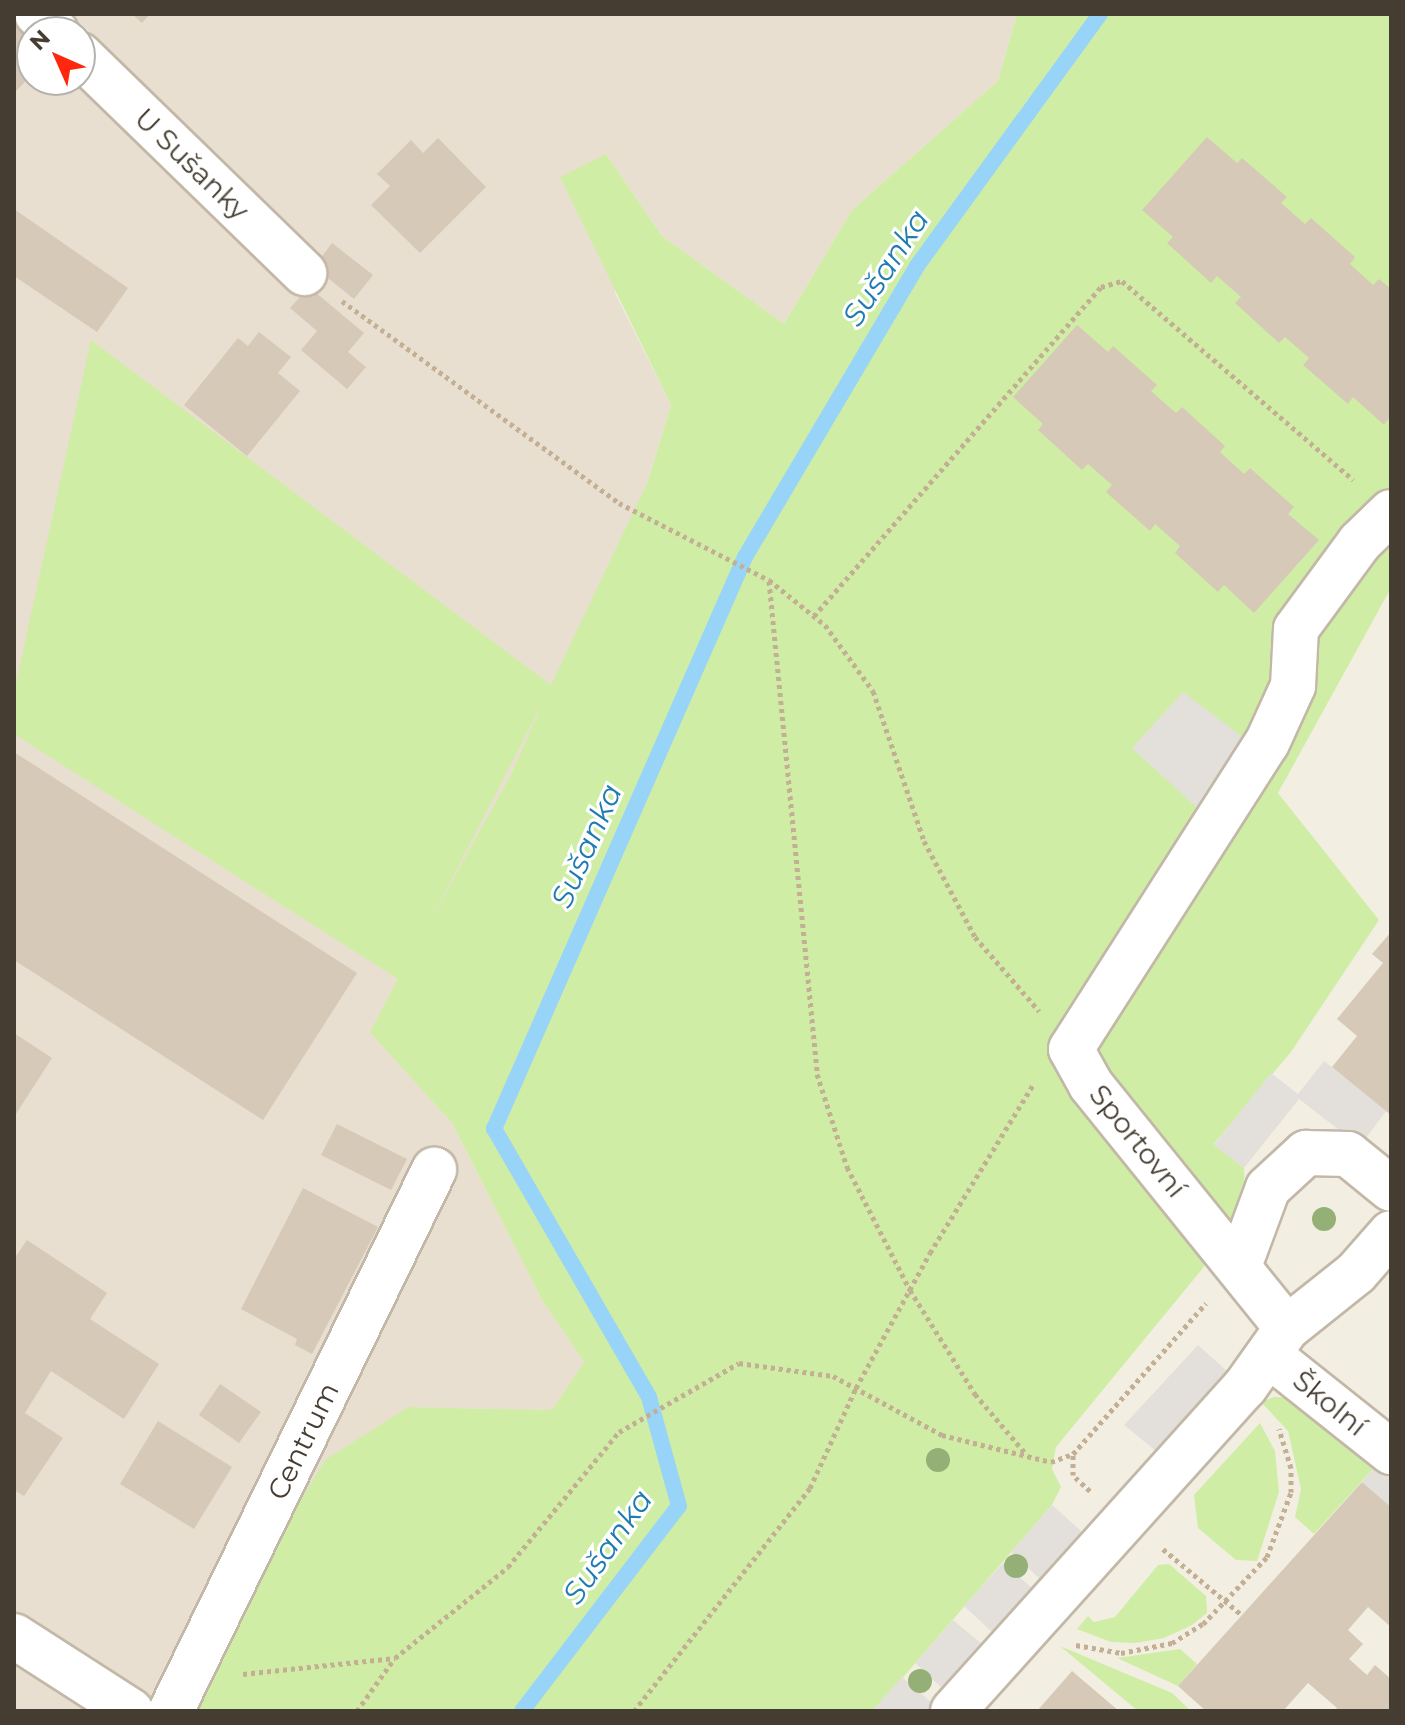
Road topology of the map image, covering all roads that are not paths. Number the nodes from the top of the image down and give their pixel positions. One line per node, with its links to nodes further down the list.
1 (96, 71): 2 (street, U Sušanky)
2 (304, 273)
3 (1391, 512): 7 (street, Sportovní)
4 (434, 1170): 11 (street, Centrum)
5 (1391, 1189): 7 (street)
6 (1391, 1233): 8 (street)
7 (1239, 1266): 8 (street, Sportovní)
8 (1267, 1356): 9 (street, Školní); 13 (street)
9 (1391, 1452)
10 (14, 1636): 12 (street)
11 (179, 1695)
12 (131, 1711)
13 (953, 1711)

